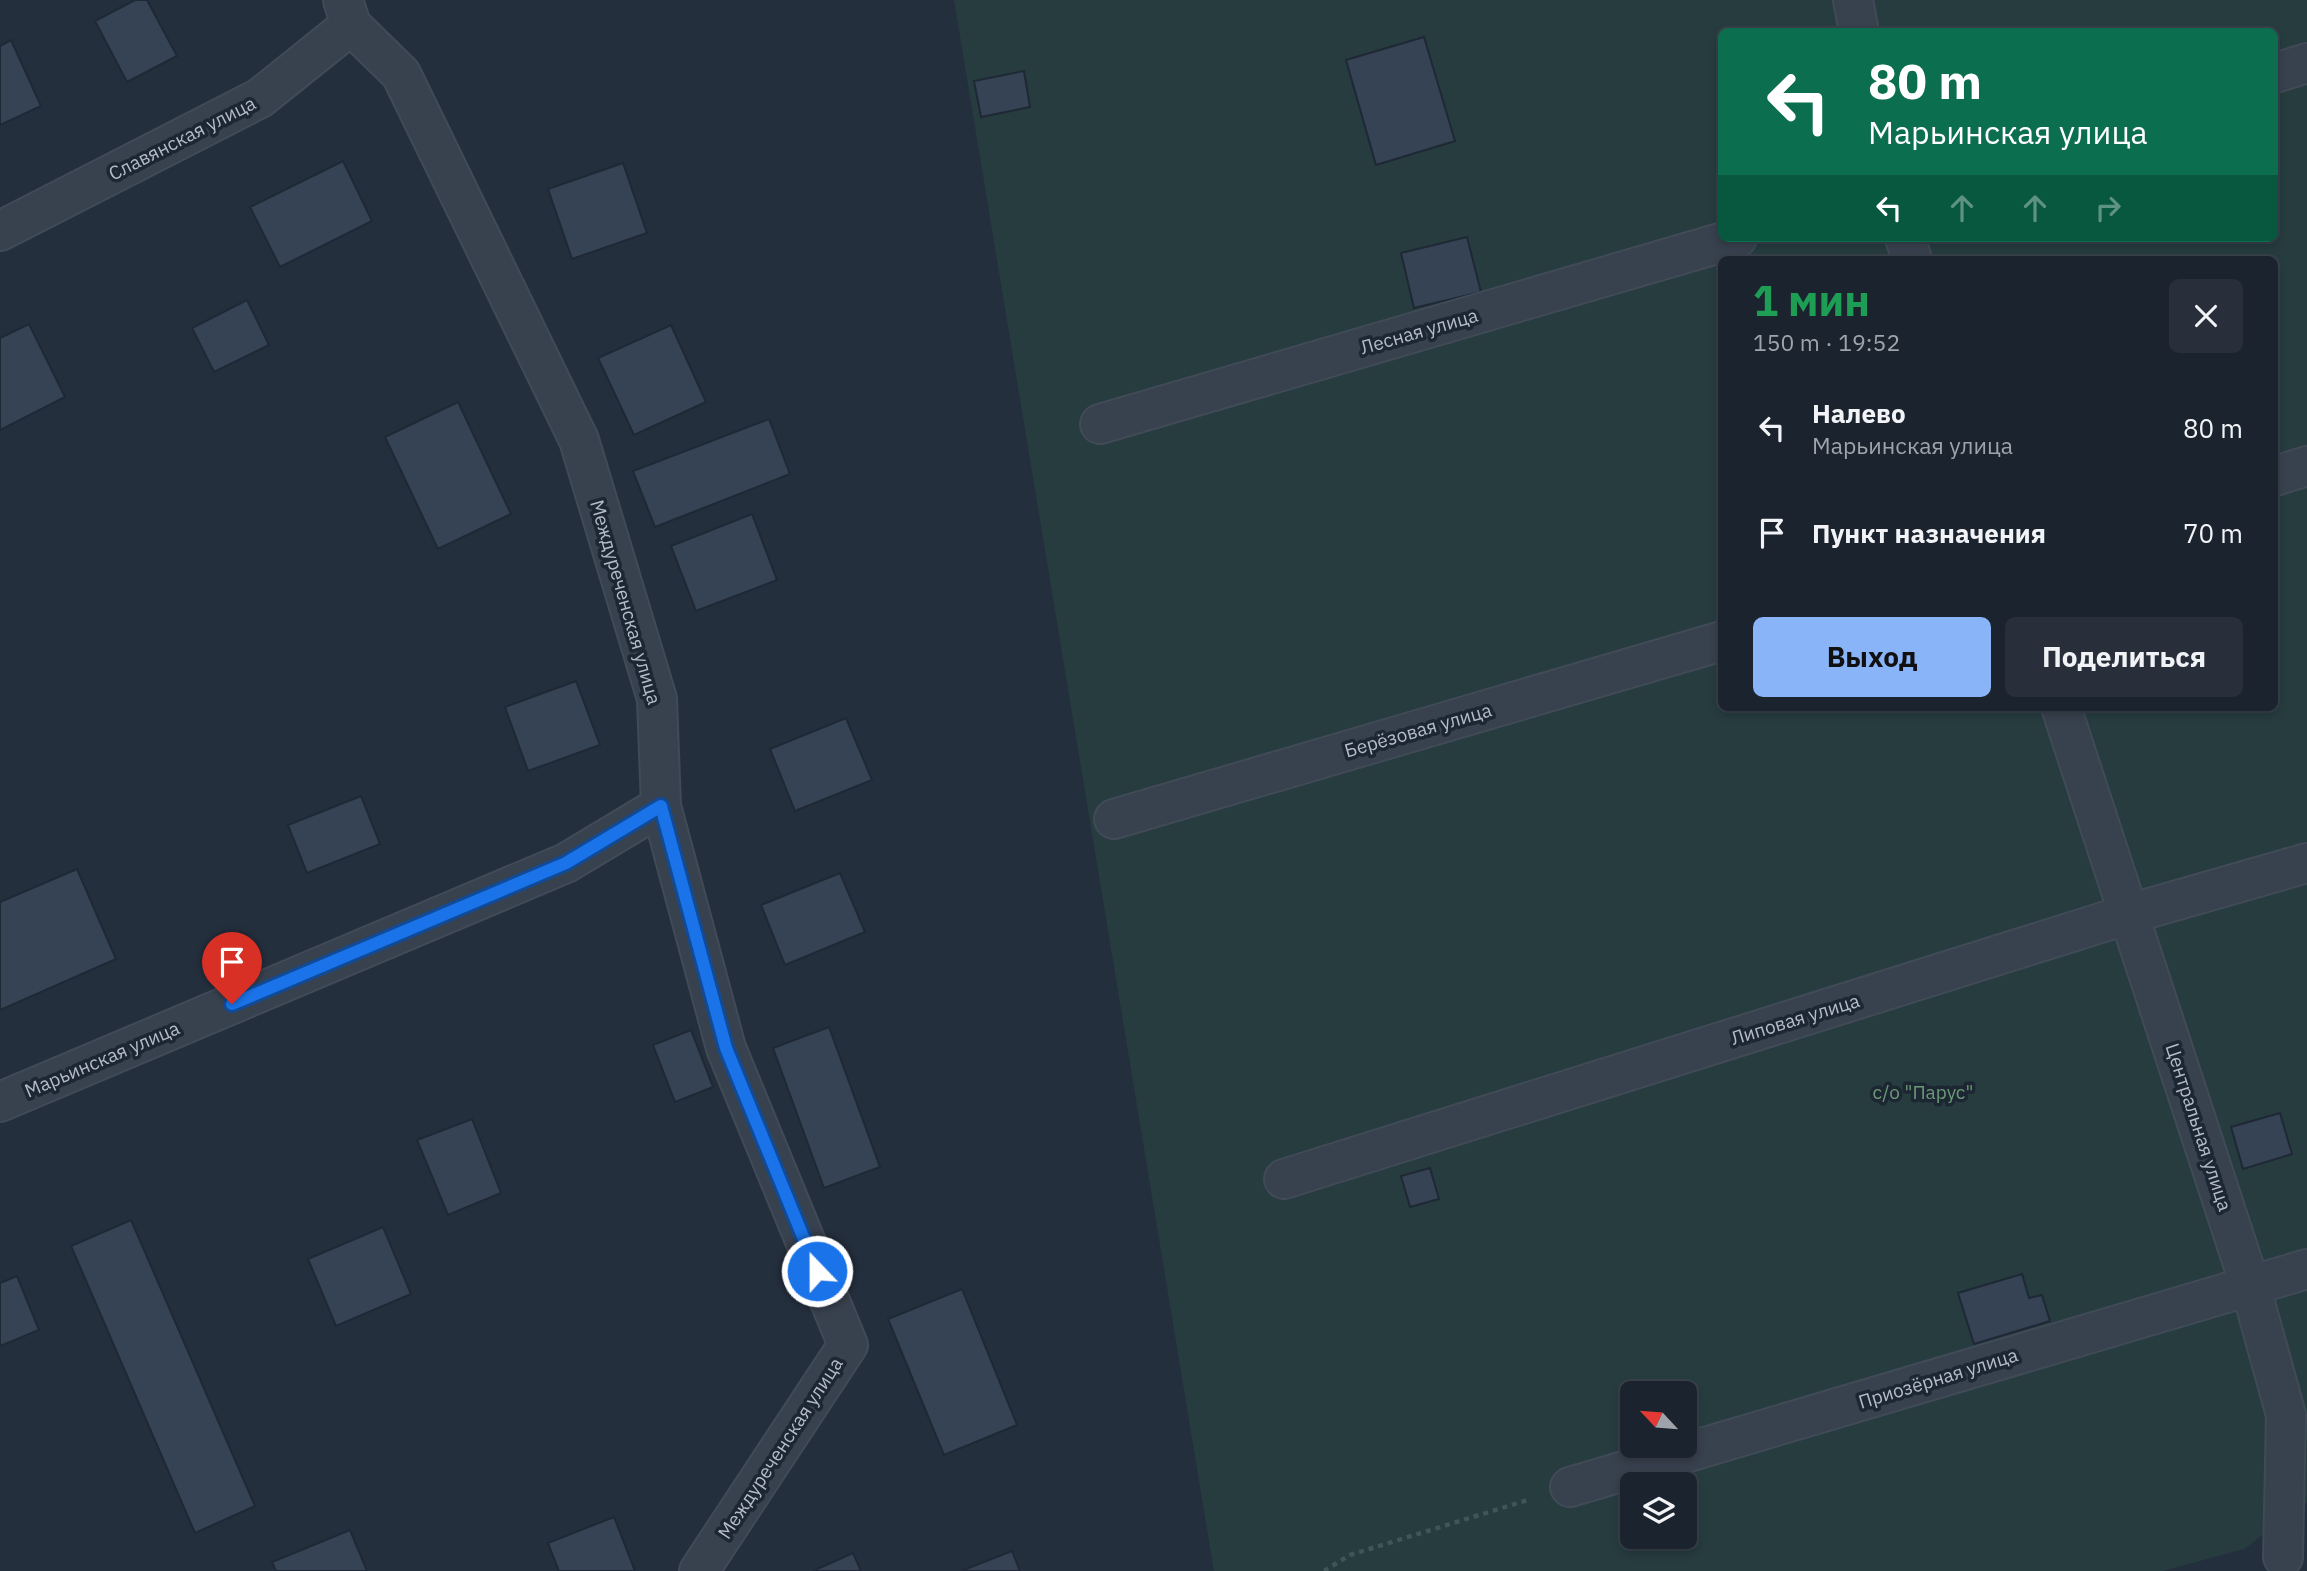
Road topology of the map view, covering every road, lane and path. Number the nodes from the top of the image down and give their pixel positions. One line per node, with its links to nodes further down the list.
1 (1853, 0): 3 (street)
2 (347, 13): 6 (street, Славянская улица); 13 (street, Междуреченская улица)
3 (1858, 28)
4 (2307, 63): 5 (street)
5 (2278, 72)
6 (0, 231)
7 (1723, 242): 8 (street, Лесная улица)
8 (1100, 424)
9 (2307, 466): 10 (street)
10 (2278, 475)
11 (1718, 642): 14 (street, Берёзовая улица)
12 (2062, 711): 16 (street, Центральная улица)
13 (661, 806): 17 (street, Марьинская улица); 23 (street, Междуреченская улица)
14 (1114, 819)
15 (2307, 863): 16 (street, Липовая улица)
16 (2129, 914): 18 (street, Липовая улица); 20 (street, Центральная улица)
17 (0, 1102)
18 (1284, 1179)
19 (2307, 1269): 20 (street, Приозёрная улица)
20 (2250, 1285): 21 (street, Приозёрная улица); 22 (street, Центральная улица)
21 (1570, 1487): 24 (path)
22 (2283, 1557)
23 (699, 1571)
24 (1324, 1571)

